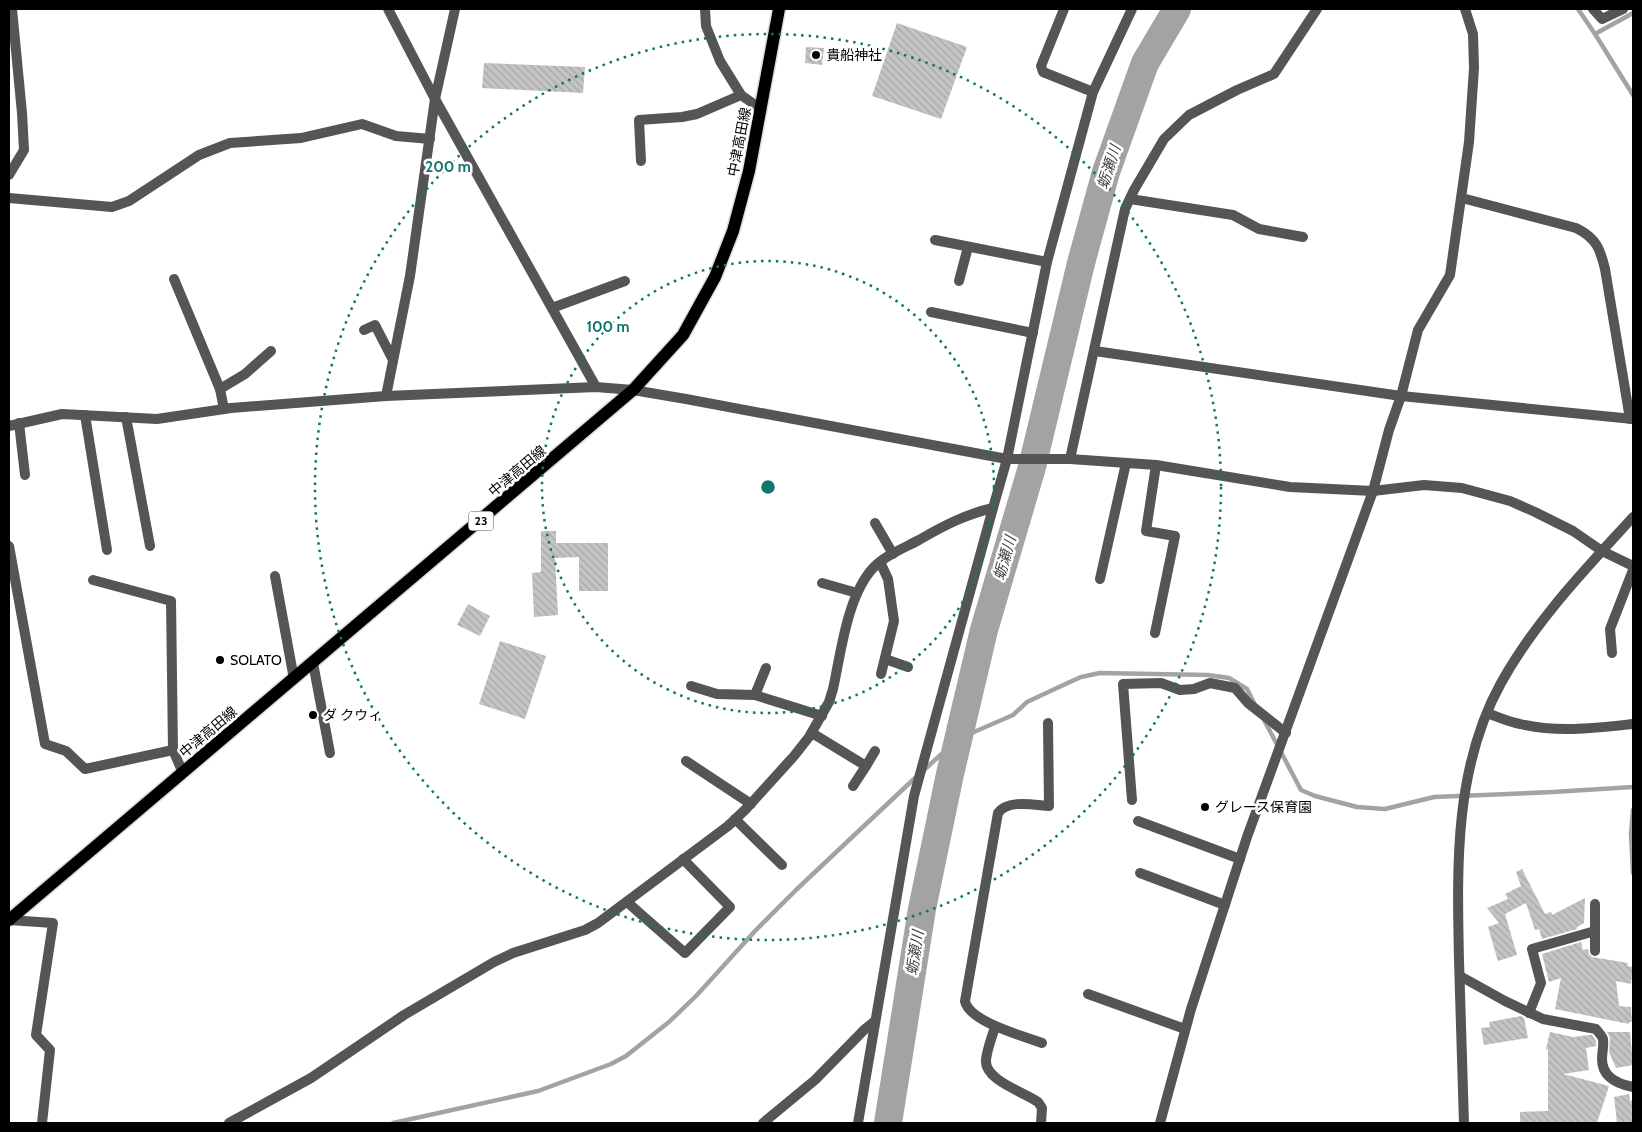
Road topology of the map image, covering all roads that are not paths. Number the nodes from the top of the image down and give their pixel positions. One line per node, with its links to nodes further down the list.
1 (12, 9): 18 (street)
2 (388, 9): 14 (street)
3 (455, 9): 14 (street)
4 (705, 9): 13 (street)
5 (779, 9): 15 (main road, 中津高田線 / 23)
6 (1064, 9): 12 (street)
7 (1132, 9): 12 (street)
8 (1317, 9): 21 (street)
9 (1465, 9): 20 (street)
10 (1593, 9): 11 (street)
11 (1622, 9)
12 (1094, 92): 25 (street)
13 (742, 95): 15 (street); 17 (street)
14 (435, 98): 16 (street); 29 (street)
15 (761, 109): 38 (main road, 中津高田線 / 23)
16 (430, 139): 19 (street); 35 (street)
17 (642, 161)
18 (9, 175)
19 (9, 198)
20 (1462, 198): 40 (street); 44 (street)
21 (1130, 199): 22 (street); 33 (street)
22 (1303, 237)
23 (935, 240): 24 (street)
24 (968, 246): 25 (street); 28 (street)
25 (1047, 262): 32 (street)
26 (174, 279): 37 (street)
27 (625, 281): 29 (street)
28 (959, 281)
29 (552, 308): 36 (street)
30 (931, 312): 32 (street)
31 (364, 330): 35 (street)
32 (1033, 333): 46 (street)
33 (1094, 351): 40 (street); 47 (street)
34 (271, 352): 37 (street)
35 (393, 360): 39 (street)
36 (596, 387): 38 (street); 39 (street)
37 (220, 389): 41 (street)
38 (633, 390): 46 (street); 71 (main road, 中津高田線 / 23)
39 (386, 396): 41 (street)
40 (1401, 396): 44 (street); 51 (street)
41 (224, 409): 43 (street)
42 (85, 415): 43 (street); 45 (street); 57 (street)
43 (126, 417): 56 (street)
44 (1631, 419)
45 (14, 424): 50 (street)
46 (1010, 459): 47 (street); 52 (street)
47 (1066, 460): 48 (street)
48 (1126, 463): 49 (street); 64 (street)
49 (1156, 465): 51 (street); 68 (street)
50 (25, 475)
51 (1373, 491): 58 (street); 83 (street)
52 (993, 508): 59 (street); 108 (street)
53 (1633, 517): 58 (street)
54 (875, 523): 59 (street)
55 (9, 546): 84 (street)
56 (150, 546)
57 (107, 550)
58 (1602, 551): 61 (street); 78 (street)
59 (893, 554): 60 (street)
60 (880, 562): 67 (street); 70 (street)
61 (1633, 566)
62 (1633, 570): 69 (street)
63 (275, 576): 75 (street)
64 (1100, 579)
65 (93, 580): 84 (street)
66 (822, 583): 67 (street)
67 (857, 593): 79 (street)
68 (1154, 633)
69 (1612, 653)
70 (885, 659): 72 (street); 74 (street)
71 (313, 663): 75 (main road, 中津高田線 / 23); 86 (street)
72 (908, 667)
73 (766, 668): 77 (street)
74 (882, 674)
75 (294, 679): 89 (main road, 中津高田線 / 23)
76 (691, 686): 77 (street)
77 (755, 695): 79 (street)
78 (1487, 713): 81 (street); 105 (street)
79 (822, 716): 82 (street)
80 (1048, 723): 109 (street)
81 (1633, 724)
82 (812, 732): 88 (street); 92 (street)
83 (1286, 733): 91 (street); 95 (street)
84 (173, 750): 89 (street)
85 (875, 751): 88 (street)
86 (330, 753)
87 (686, 760): 92 (street)
88 (866, 766): 90 (street)
89 (183, 773): 102 (main road, 中津高田線 / 23)
90 (853, 786)
91 (1132, 800)
92 (751, 804): 93 (street)
93 (735, 820): 96 (street); 97 (street)
94 (1138, 821): 95 (street)
95 (1240, 859): 101 (street)
96 (684, 860): 99 (street); 99 (street)
97 (782, 864)
98 (1140, 873): 101 (street)
99 (627, 902): 114 (street)
100 (1596, 904): 103 (street)
101 (1225, 905): 110 (street)
102 (9, 920): 113 (street)
103 (1595, 931): 104 (street); 107 (street)
104 (1595, 951)
105 (1460, 976): 107 (street); 119 (street)
106 (1088, 994): 110 (street)
107 (1529, 1013): 112 (street)
108 (874, 1022): 115 (street); 116 (street)
109 (996, 1026): 111 (street); 117 (street)
110 (1185, 1029): 118 (street)
111 (1042, 1043)
112 (1633, 1087)
113 (42, 1123)
114 (230, 1123)
115 (763, 1123)
116 (858, 1123)
117 (1041, 1123)
118 (1160, 1123)
119 (1464, 1123)

